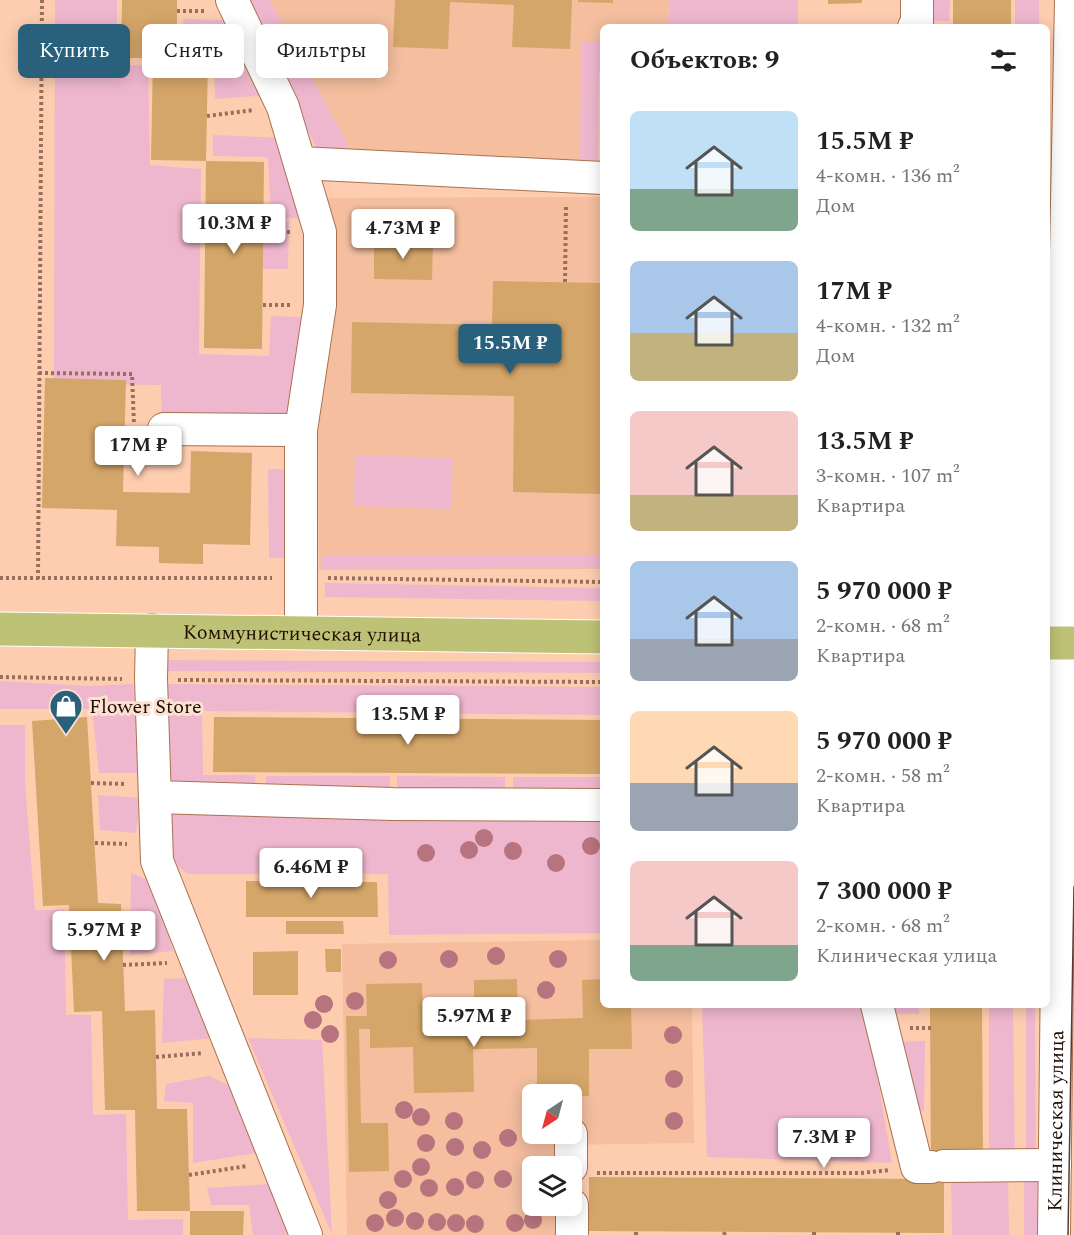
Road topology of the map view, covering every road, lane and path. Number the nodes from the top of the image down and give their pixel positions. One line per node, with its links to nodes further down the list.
1 (42, 0): 14 (path)
2 (232, 0): 7 (street)
3 (917, 0): 5 (street)
4 (1071, 0): 6 (street, Клиническая улица)
5 (917, 24)
6 (1058, 84): 12 (street, Клиническая улица)
7 (283, 107): 8 (path); 9 (street)
8 (207, 116)
9 (300, 164): 10 (street); 16 (street)
10 (600, 177)
11 (566, 197): 13 (path)
12 (1063, 198): 22 (street, Клиническая улица)
13 (565, 282)
14 (39, 373): 15 (path); 17 (path)
15 (149, 429): 16 (street)
16 (301, 430): 20 (street)
17 (38, 579)
18 (0, 628): 19 (main road, Коммунистическая улица)
19 (152, 630): 20 (main road, Коммунистическая улица); 24 (street)
20 (301, 632): 21 (main road, Коммунистическая улица)
21 (600, 637)
22 (1060, 643): 26 (street, Клиническая улица)
23 (0, 677): 24 (path)
24 (151, 680): 25 (path); 27 (street)
25 (600, 682)
26 (1053, 788): 36 (street, Клиническая улица)
27 (155, 797): 28 (street); 29 (street)
28 (600, 805)
29 (197, 961): 30 (path); 32 (street)
30 (123, 965)
31 (878, 1008): 37 (street)
32 (233, 1051): 33 (path); 35 (street)
33 (156, 1057)
34 (574, 1144): 38 (street)
35 (277, 1162): 39 (path); 41 (street)
36 (1055, 1165): 37 (street); 43 (street, Клиническая улица)
37 (931, 1166): 38 (path)
38 (583, 1170)
39 (189, 1174)
40 (572, 1216): 42 (street)
41 (306, 1235)
42 (572, 1235)
43 (1054, 1235)

